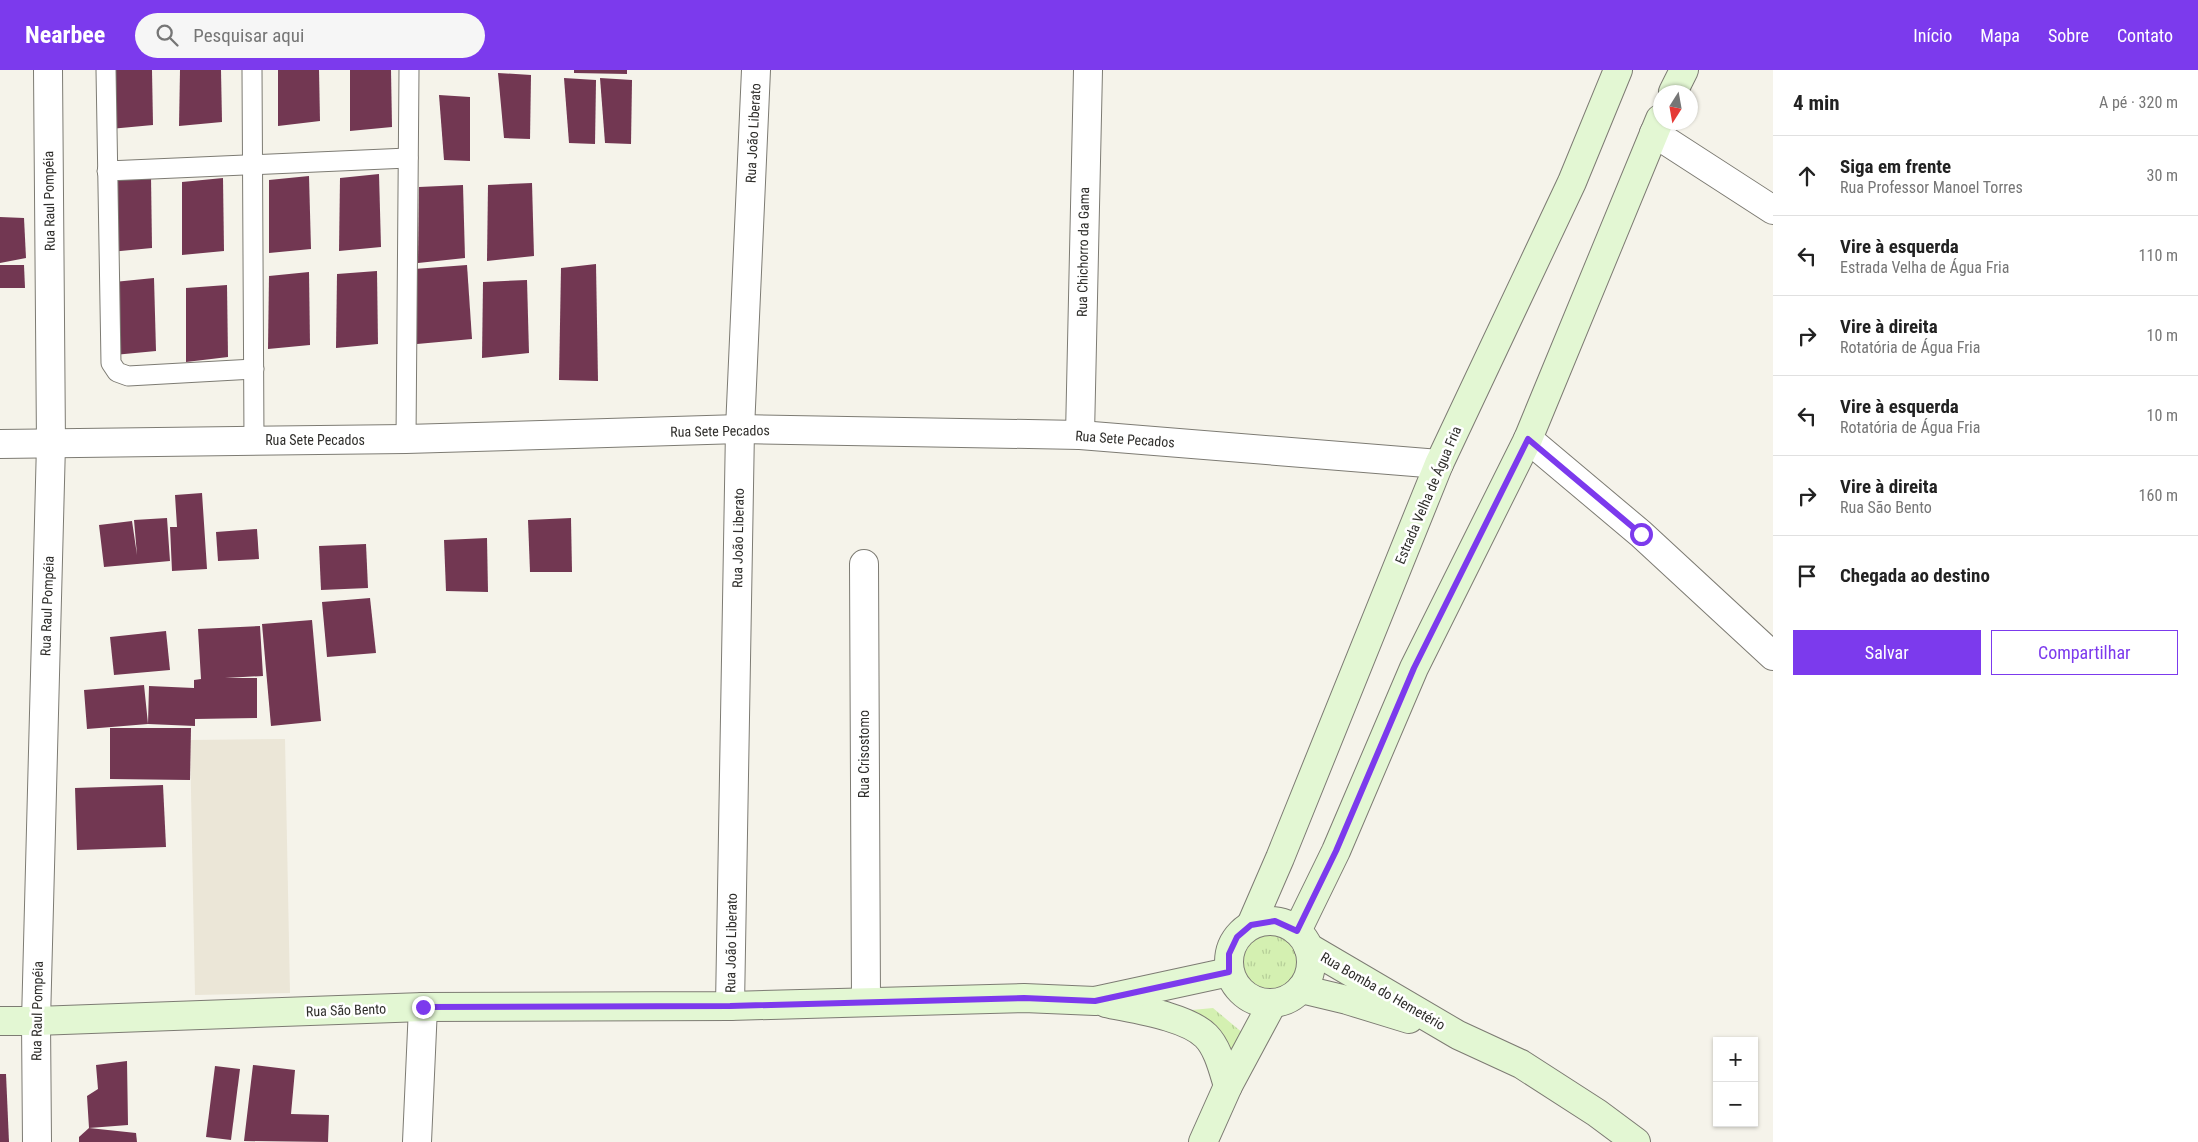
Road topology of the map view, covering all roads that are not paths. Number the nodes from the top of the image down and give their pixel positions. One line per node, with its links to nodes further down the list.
1 (48, 70): 23 (street, Rua Raul Pompéia)
2 (106, 70): 14 (lane)
3 (252, 70): 13 (lane)
4 (409, 70): 12 (lane)
5 (756, 70): 17 (street, Rua João Liberato)
6 (1088, 70): 18 (street, Rua Chichorro da Gama)
7 (1618, 70): 24 (main road, Estrada Velha de Água Fria)
8 (1684, 70): 9 (main road)
9 (1676, 85)
10 (1655, 130): 20 (main road)
11 (1663, 130): 15 (street)
12 (408, 158): 13 (lane); 19 (lane)
13 (253, 165): 14 (lane); 16 (lane)
14 (107, 171): 16 (lane)
15 (1773, 210)
16 (254, 369): 21 (lane)
17 (740, 429): 18 (street, Rua Sete Pecados); 19 (street, Rua Sete Pecados); 34 (street, Rua João Liberato)
18 (1080, 435): 24 (street, Rua Sete Pecados)
19 (406, 439): 21 (street, Rua Sete Pecados)
20 (1528, 439): 26 (street); 28 (main road)
21 (254, 440): 23 (street, Rua Sete Pecados)
22 (0, 444): 23 (street, Rua Sete Pecados)
23 (51, 444): 37 (street, Rua Raul Pompéia)
24 (1439, 464): 27 (main road, Estrada Velha de Água Fria)
25 (864, 564): 32 (street, Rua Crisostomo)
26 (1773, 656)
27 (1251, 925): 28 (main road); 29 (main road)
28 (1303, 939): 30 (main road); 38 (main road, Rua Bomba do Hemetério)
29 (1229, 972): 31 (main road, Rua São Bento); 33 (main road)
30 (1301, 989): 33 (main road); 38 (main road, Rua Bomba do Hemetério)
31 (1095, 1001): 32 (main road, Rua São Bento); 39 (main road)
32 (866, 1002): 34 (main road, Rua São Bento)
33 (1272, 1004): 39 (main road)
34 (730, 1006): 35 (main road, Rua São Bento)
35 (423, 1007): 37 (main road, Rua São Bento); 41 (street)
36 (0, 1021): 37 (main road, Rua São Bento)
37 (36, 1021): 40 (street, Rua Raul Pompéia)
38 (1458, 1035): 43 (main road, Rua Bomba do Hemetério)
39 (1228, 1086): 42 (main road)
40 (37, 1142)
41 (417, 1142)
42 (1203, 1142)
43 (1636, 1142)

